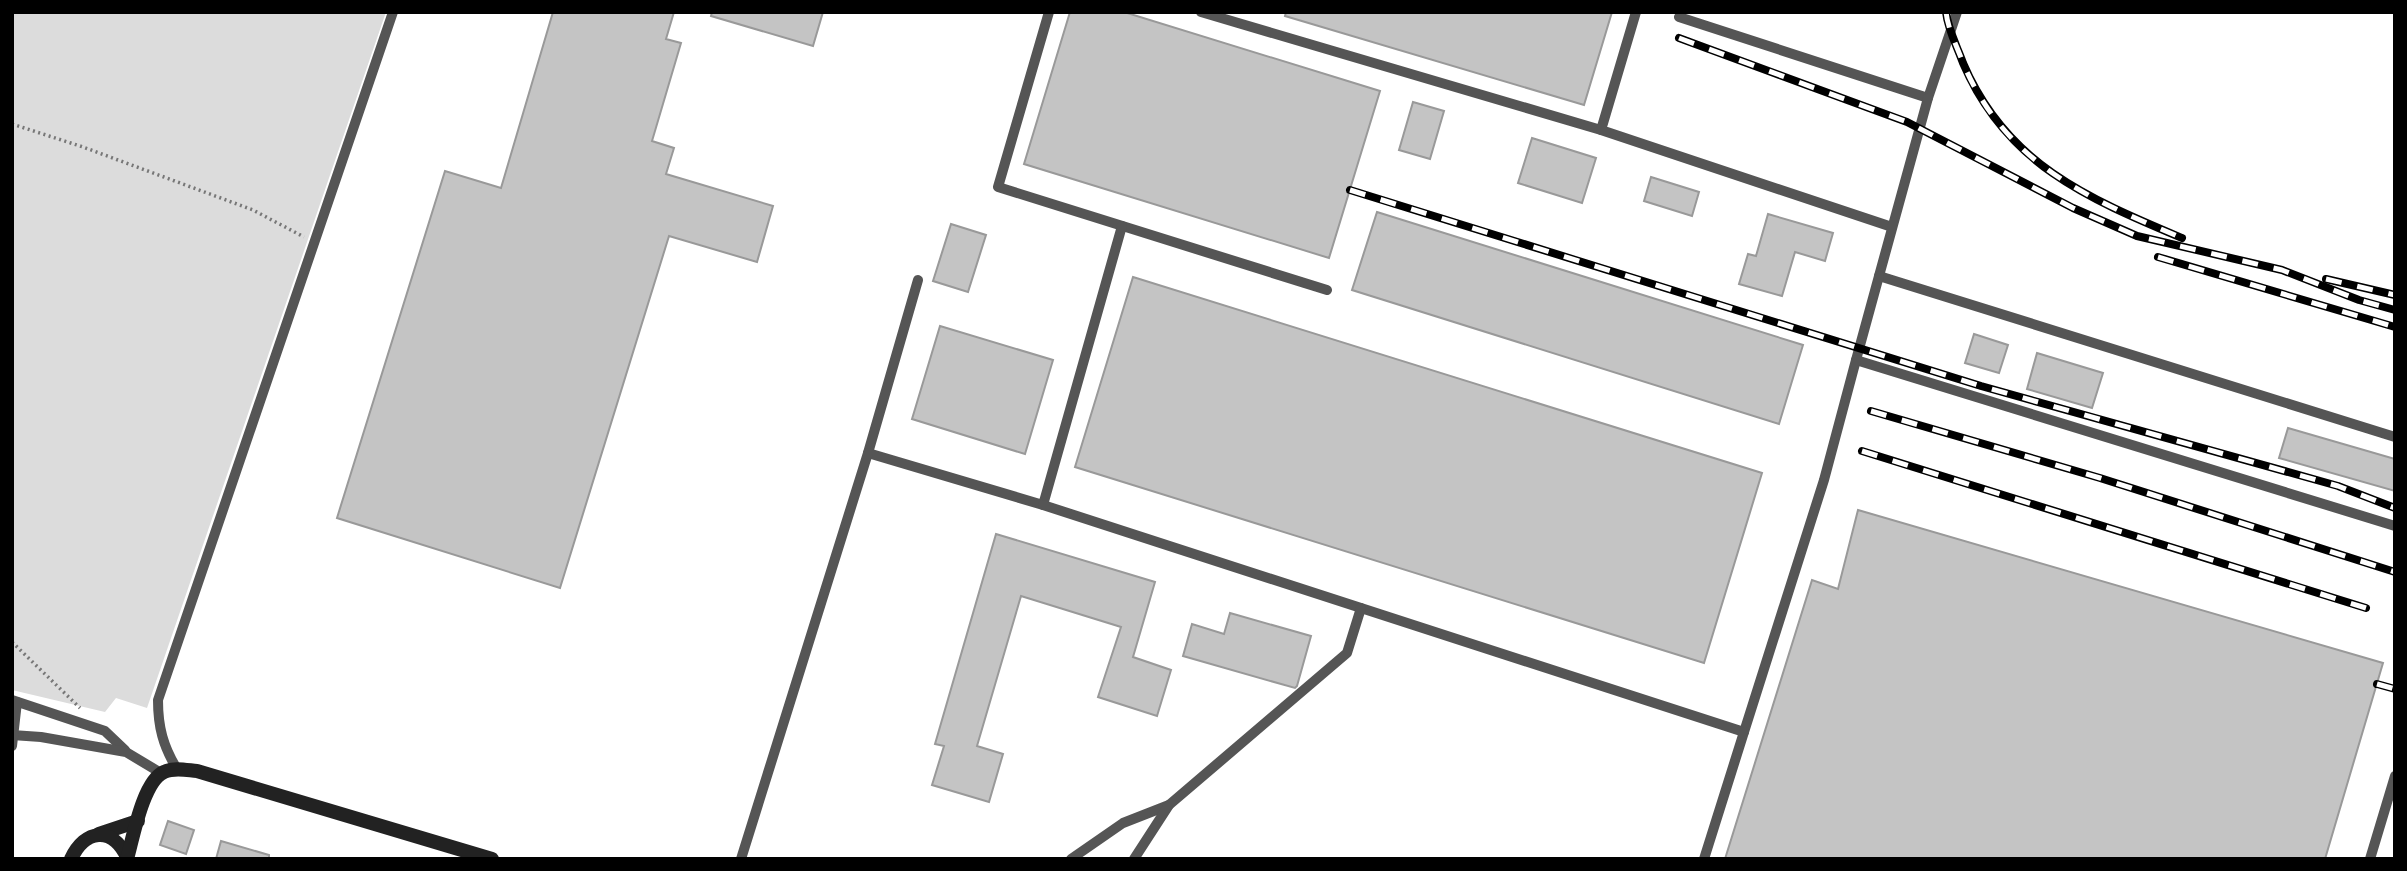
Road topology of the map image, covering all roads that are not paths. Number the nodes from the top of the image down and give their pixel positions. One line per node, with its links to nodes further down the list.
1 (393, 12): 24 (lane)
2 (1049, 12): 9 (lane)
3 (1201, 12): 8 (lane)
4 (1636, 12): 8 (lane)
5 (1957, 12): 7 (lane)
6 (1679, 17): 7 (lane)
7 (1928, 98): 10 (lane)
8 (1601, 130): 10 (lane)
9 (1122, 226): 13 (lane); 17 (lane)
10 (1892, 227): 11 (lane)
11 (1879, 275): 14 (lane); 15 (lane)
12 (918, 279): 16 (lane)
13 (1327, 290)
14 (1856, 360): 18 (lane); 21 (lane)
15 (2395, 437)
16 (868, 453): 17 (lane); 33 (lane)
17 (1043, 505): 19 (lane)
18 (2395, 526)
19 (1361, 608): 21 (lane); 27 (lane)
20 (15, 701): 22 (lane); 23 (lane)
21 (1744, 732): 36 (lane)
22 (13, 739): 23 (lane)
23 (126, 752): 25 (lane)
24 (177, 769): 25 (street); 32 (street)
25 (161, 773): 28 (street)
26 (2395, 776): 37 (lane)
27 (1169, 805): 34 (lane); 35 (lane)
28 (138, 821): 29 (street); 30 (street)
29 (93, 836): 30 (street); 31 (street)
30 (127, 858)
31 (71, 859)
32 (492, 859)
33 (741, 859)
34 (1071, 859)
35 (1134, 859)
36 (1704, 859)
37 (2370, 859)

